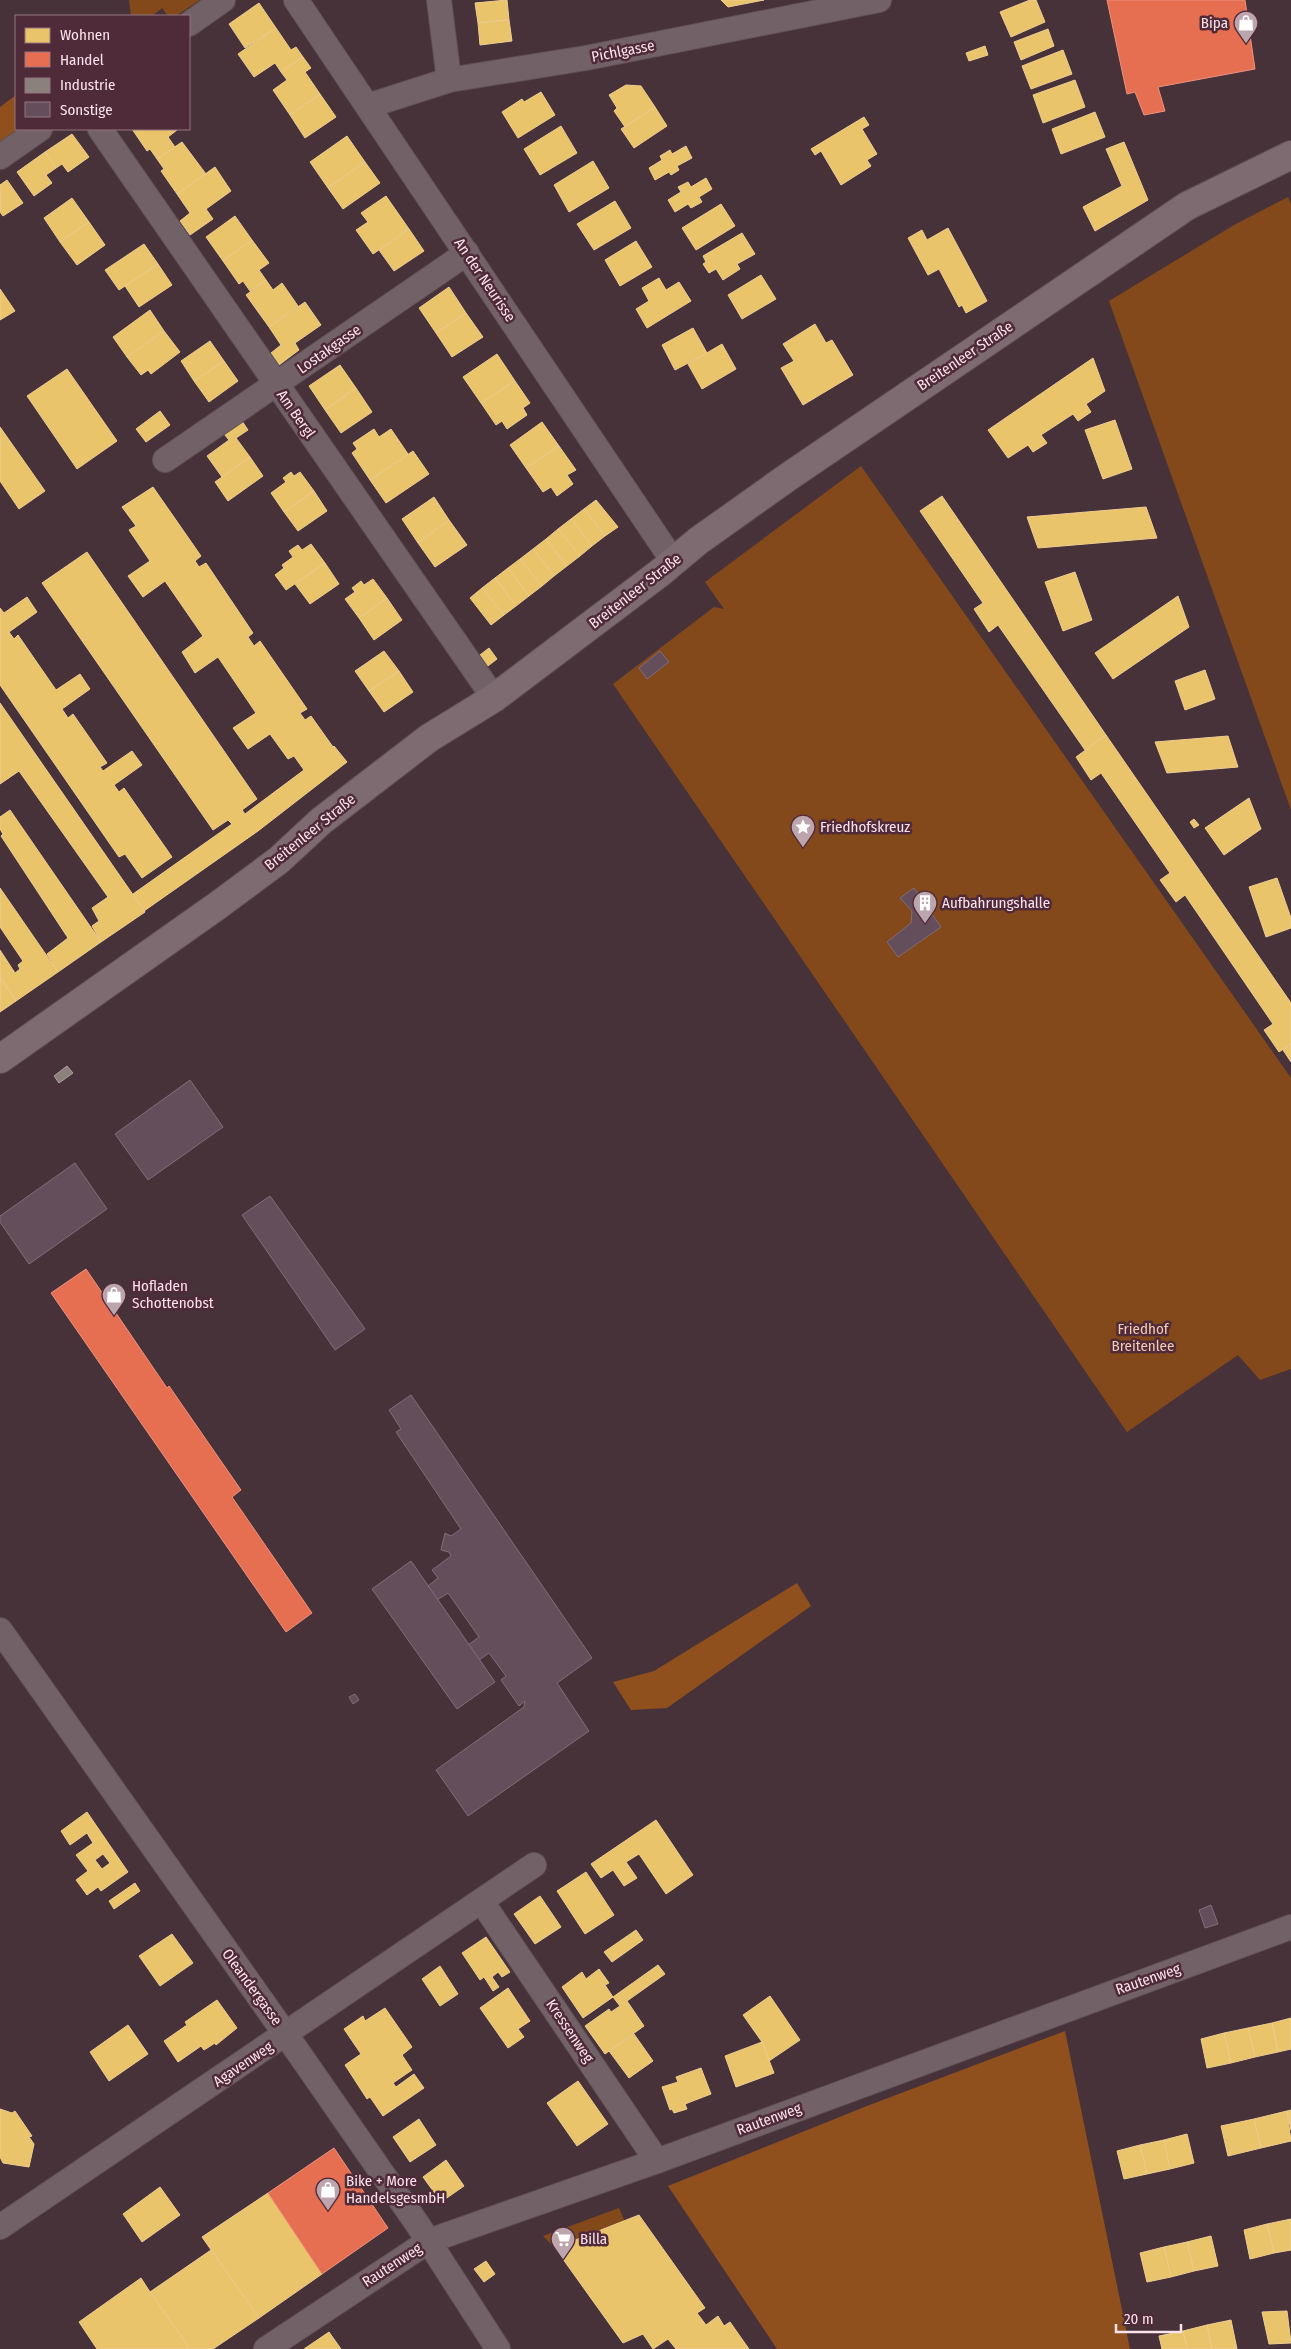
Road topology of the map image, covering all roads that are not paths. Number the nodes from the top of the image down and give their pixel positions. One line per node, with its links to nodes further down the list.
1 (222, 0): 5 (street)
2 (296, 0): 7 (street, An der Neurisse)
3 (439, 0): 6 (street)
4 (879, 0): 6 (street, Pichlgasse)
5 (190, 23)
6 (449, 80): 7 (street, Pichlgasse)
7 (368, 106): 12 (street, An der Neurisse)
8 (39, 130): 11 (street)
9 (101, 130): 13 (street, Am Bergl)
10 (1291, 155): 15 (main road, Breitenleer Straße)
11 (0, 157)
12 (467, 253): 13 (street, Lostakgasse); 15 (street, An der Neurisse)
13 (276, 386): 14 (street, Lostakgasse); 16 (street, Am Bergl)
14 (165, 460)
15 (673, 561): 16 (main road, Breitenleer Straße)
16 (494, 698): 17 (main road, Breitenleer Straße)
17 (0, 1058)
18 (0, 1630): 22 (street, Oleandergasse)
19 (534, 1865): 20 (street, Agavenweg)
20 (482, 1902): 22 (street, Agavenweg); 23 (street, Kressenweg)
21 (1291, 1927): 23 (street, Rautenweg)
22 (286, 2034): 24 (street, Agavenweg); 25 (street, Oleandergasse)
23 (657, 2160): 25 (street, Rautenweg)
24 (0, 2227)
25 (428, 2241): 26 (street, Rautenweg); 27 (street, Oleandergasse)
26 (266, 2349)
27 (498, 2349)

